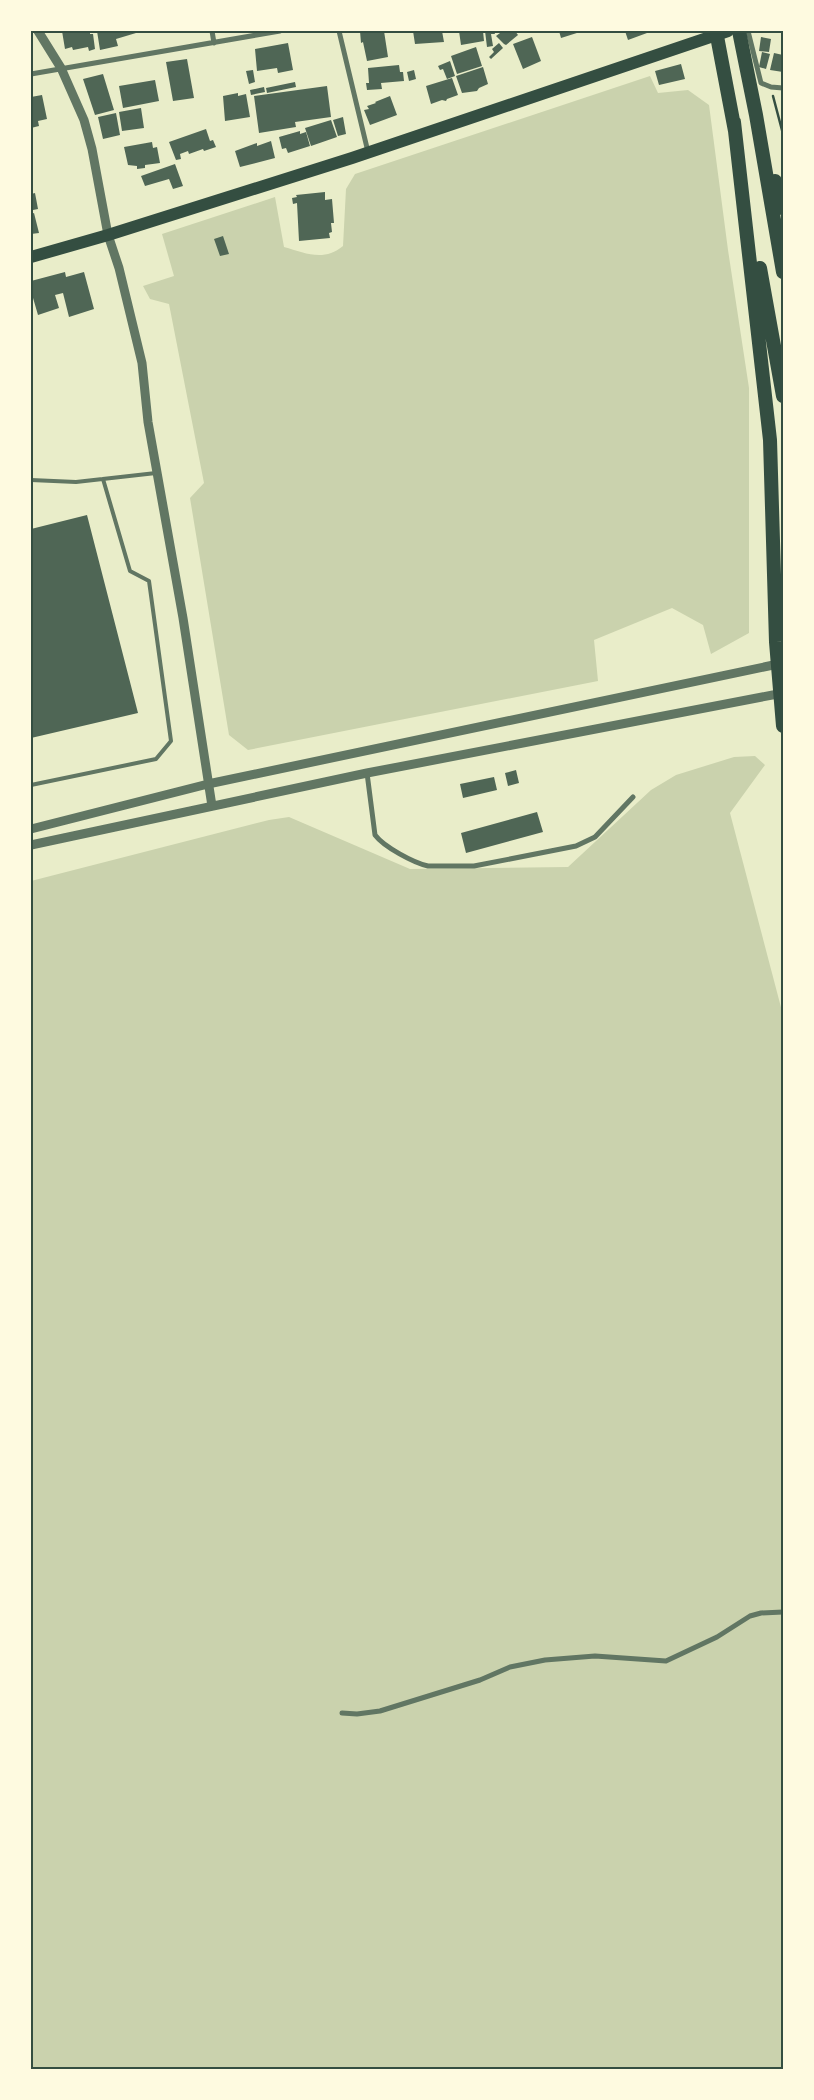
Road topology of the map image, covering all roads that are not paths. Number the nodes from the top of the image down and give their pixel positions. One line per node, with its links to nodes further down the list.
1 (38, 31): 10 (street)
2 (212, 31): 9 (street)
3 (280, 31): 9 (street)
4 (339, 31): 15 (street)
5 (716, 31): 14 (highway)
6 (728, 31): 15 (main road)
7 (739, 31): 13 (highway)
8 (748, 31): 12 (street)
9 (214, 43): 10 (street)
10 (62, 68): 11 (street); 17 (street)
11 (31, 74)
12 (783, 88)
13 (756, 115): 16 (highway); 19 (highway)
14 (734, 122): 20 (highway); 24 (highway)
15 (369, 153): 17 (main road)
16 (783, 208)
17 (108, 235): 18 (main road); 21 (street)
18 (31, 257)
19 (783, 272)
20 (783, 396)
21 (158, 472): 22 (lane); 28 (street)
22 (103, 478): 23 (lane); 29 (lane)
23 (31, 480)
24 (780, 664): 25 (highway); 28 (street)
25 (781, 693): 26 (highway); 27 (street)
26 (783, 726)
27 (368, 773): 30 (street); 31 (street)
28 (208, 784): 31 (street); 32 (street)
29 (31, 785)
30 (633, 797)
31 (212, 806): 33 (street)
32 (31, 828)
33 (31, 845)
34 (783, 1612): 35 (street)
35 (342, 1713)

